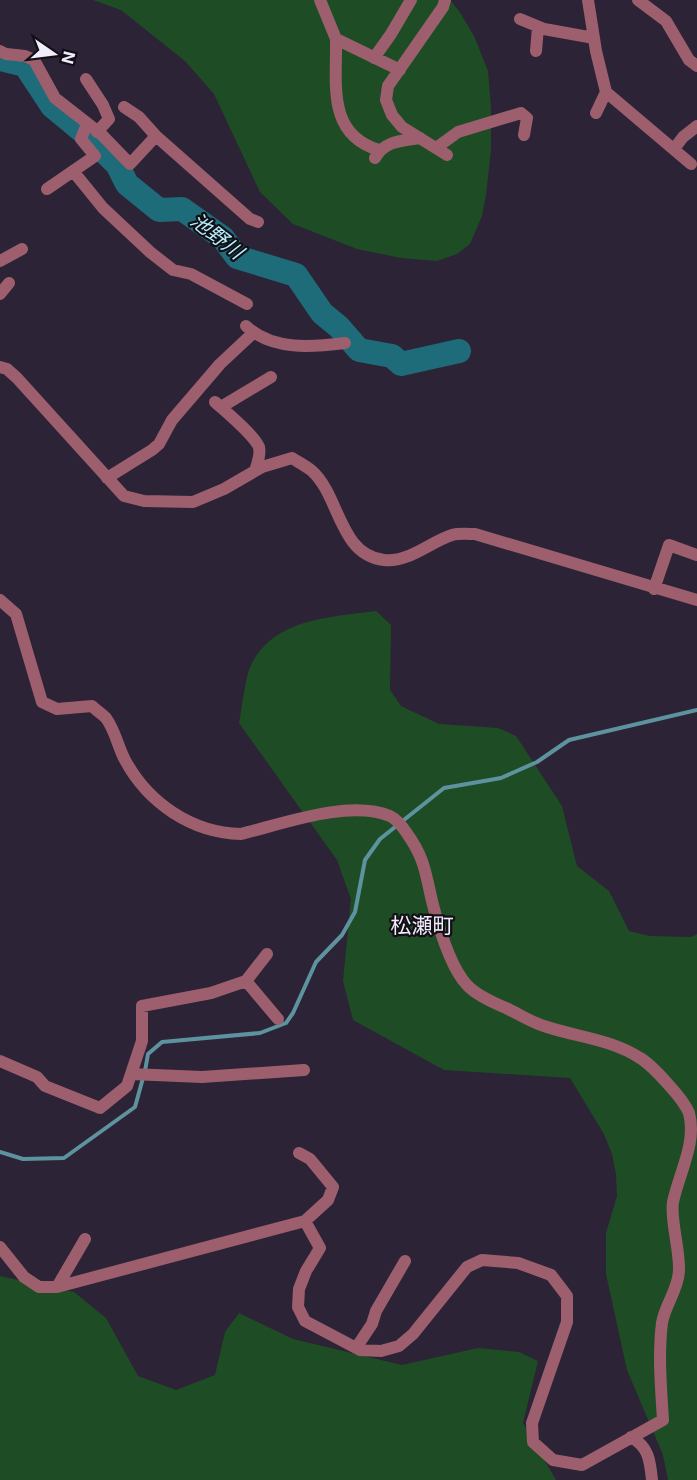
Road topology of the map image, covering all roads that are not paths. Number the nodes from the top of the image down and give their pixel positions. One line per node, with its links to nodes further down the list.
1 (320, 0): 9 (street)
2 (411, 0): 12 (street)
3 (445, 0): 14 (street)
4 (588, 0): 8 (street)
5 (638, 0): 13 (street)
6 (520, 19): 7 (street)
7 (538, 27): 8 (street); 11 (street)
8 (594, 38): 16 (street)
9 (336, 39): 12 (street); 23 (street)
10 (0, 51): 20 (street)
11 (536, 51)
12 (374, 58): 14 (street)
13 (697, 65)
14 (400, 70): 23 (street)
15 (86, 79): 20 (street)
16 (606, 92): 18 (street); 25 (street)
17 (124, 107): 22 (street)
18 (596, 113)
19 (697, 126): 25 (street)
20 (92, 128): 22 (street); 28 (street)
21 (524, 135): 24 (street)
22 (156, 136): 30 (street)
23 (420, 138): 24 (street)
24 (436, 148): 26 (street)
25 (674, 149): 27 (street)
26 (447, 155)
27 (691, 164)
28 (73, 171): 29 (street); 33 (street)
29 (47, 189)
30 (258, 222)
31 (22, 249): 32 (street)
32 (0, 261)
33 (247, 304)
34 (345, 343): 38 (street)
35 (0, 367): 38 (street)
36 (271, 376): 37 (street)
37 (255, 471): 38 (street); 40 (street)
38 (107, 478)
39 (697, 555): 40 (street)
40 (654, 589): 42 (street)
41 (0, 600): 56 (street)
42 (697, 600)
43 (267, 954): 44 (street)
44 (246, 981): 45 (street); 48 (street)
45 (278, 1019)
46 (0, 1060): 48 (street)
47 (304, 1070): 48 (street)
48 (131, 1074)
49 (299, 1154): 50 (street)
50 (305, 1221): 54 (street); 55 (street)
51 (85, 1239): 54 (street)
52 (0, 1247): 54 (street)
53 (405, 1261): 55 (street)
54 (57, 1287)
55 (356, 1348): 56 (street)
56 (631, 1437): 57 (street)
57 (652, 1480)

